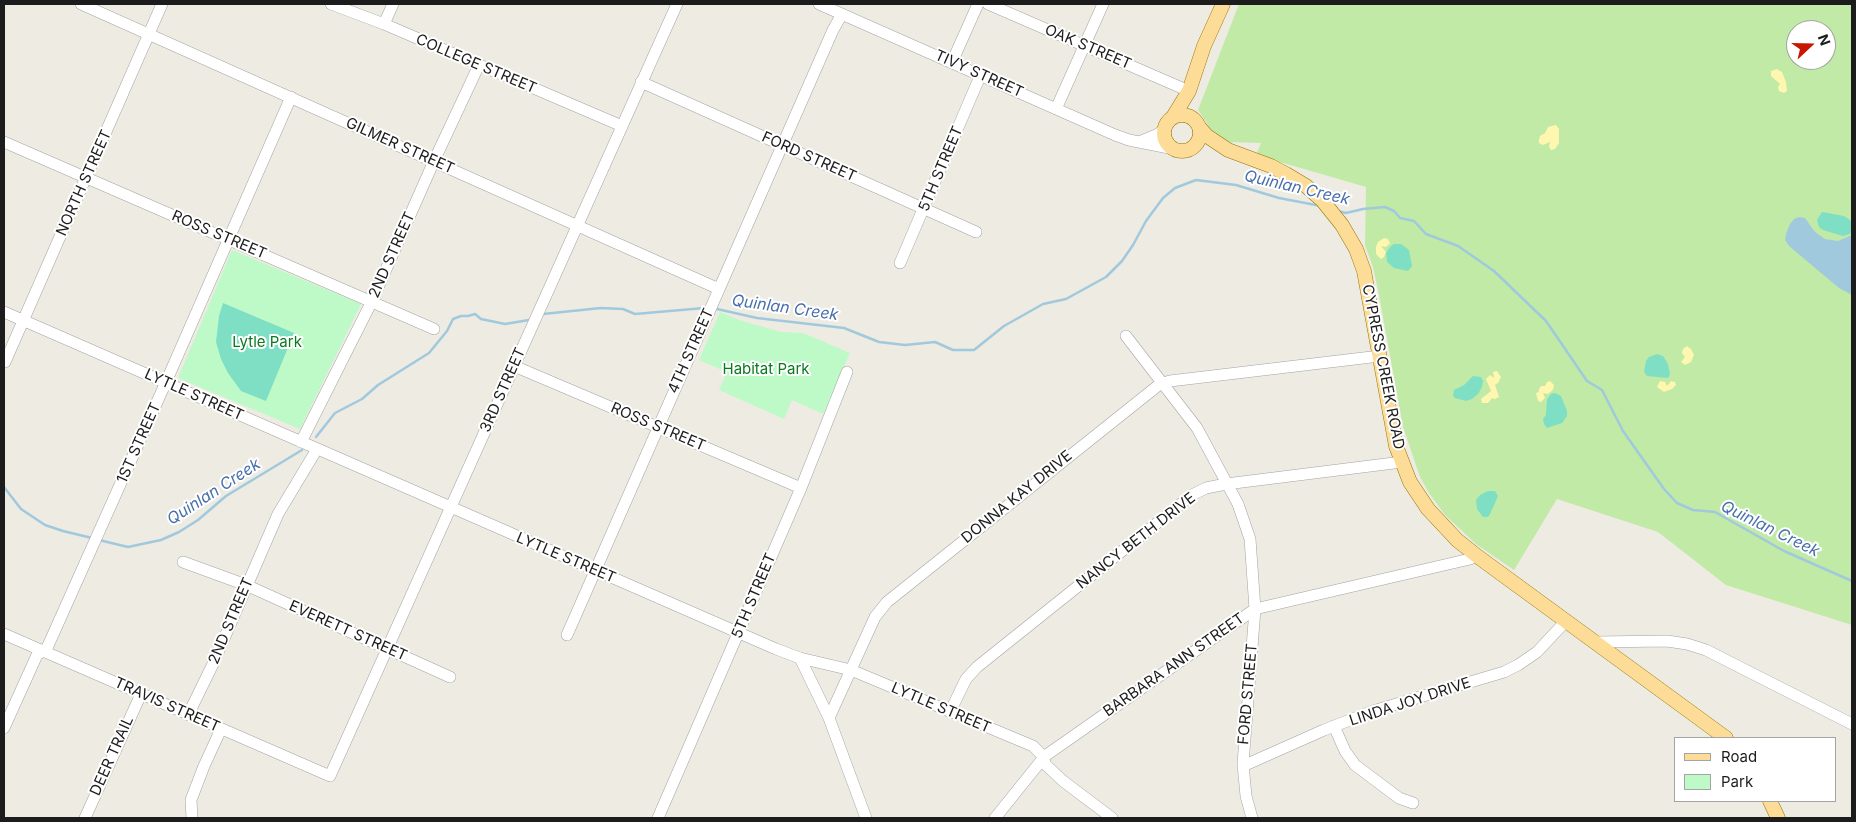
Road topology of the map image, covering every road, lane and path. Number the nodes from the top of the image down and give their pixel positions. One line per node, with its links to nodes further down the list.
1 (81, 4): 13 (street, GILMER STREET)
2 (162, 4): 13 (street, NORTH STREET)
3 (331, 4): 12 (street, COLLEGE STREET)
4 (393, 4): 12 (street)
5 (677, 4): 18 (street, 3RD STREET)
6 (978, 4): 15 (street)
7 (988, 4): 14 (street, OAK STREET)
8 (1103, 4): 14 (street)
9 (1223, 4): 19 (main road)
10 (824, 5): 11 (street, TIVY STREET)
11 (842, 14): 15 (street, TIVY STREET); 28 (street, 4TH STREET)
12 (384, 24): 16 (street, COLLEGE STREET)
13 (149, 34): 20 (street, GILMER STREET); 33 (street, NORTH STREET)
14 (1084, 46): 19 (street, OAK STREET); 21 (street)
15 (952, 62): 17 (street, TIVY STREET)
16 (479, 65): 24 (street, COLLEGE STREET); 32 (street, 2ND STREET)
17 (981, 74): 21 (street, TIVY STREET); 34 (street, 5TH STREET)
18 (641, 82): 24 (street, 3RD STREET); 28 (street, FORD STREET)
19 (1188, 91): 22 (main road); 23 (main road)
20 (291, 97): 32 (street, GILMER STREET); 37 (street, 1ST STREET)
21 (1056, 109): 27 (street, TIVY STREET)
22 (1173, 117): 23 (main road); 25 (main road)
23 (1197, 123): 30 (main road); 31 (main road, CYPRESS CREEK ROAD)
24 (622, 126): 35 (street, 3RD STREET)
25 (1165, 129): 27 (street); 29 (main road)
26 (4, 142): 33 (street, ROSS STREET)
27 (1140, 142): 29 (street, TIVY STREET)
28 (782, 145): 34 (street, FORD STREET); 39 (street, 4TH STREET)
29 (1174, 149): 30 (main road)
30 (1192, 149): 31 (main road, CYPRESS CREEK ROAD)
31 (1228, 150): 45 (main road, CYPRESS CREEK ROAD)
32 (434, 161): 35 (street, GILMER STREET); 40 (street, 2ND STREET)
33 (86, 177): 37 (street, ROSS STREET); 42 (street, NORTH STREET)
34 (924, 208): 36 (street, FORD STREET); 38 (street, 5TH STREET)
35 (578, 225): 39 (street, GILMER STREET); 47 (street, 3RD STREET)
36 (976, 232)
37 (228, 239): 40 (street, ROSS STREET); 49 (street, 1ST STREET)
38 (900, 263)
39 (719, 289): 51 (street, 4TH STREET)
40 (372, 301): 43 (street, ROSS STREET); 52 (street, 2ND STREET)
41 (4, 312): 42 (street, LYTLE STREET)
42 (23, 320): 46 (street, NORTH STREET); 49 (street, LYTLE STREET)
43 (434, 329)
44 (1126, 336): 50 (street, FORD STREET)
45 (1380, 356): 50 (street, DONNA KAY DRIVE); 54 (main road, CYPRESS CREEK ROAD)
46 (6, 362)
47 (514, 366): 51 (street, ROSS STREET); 57 (street, 3RD STREET)
48 (847, 372): 56 (street, 5TH STREET)
49 (166, 382): 52 (street, LYTLE STREET); 69 (street, 1ST STREET)
50 (1163, 383): 55 (street, FORD STREET); 71 (street, DONNA KAY DRIVE)
51 (658, 427): 56 (street, ROSS STREET); 60 (street, 4TH STREET)
52 (301, 442): 53 (street, LYTLE STREET)
53 (317, 449): 57 (street, LYTLE STREET); 61 (street, 2ND STREET)
54 (1402, 462): 55 (street, NANCY BETH DRIVE); 58 (main road, CYPRESS CREEK ROAD)
55 (1226, 484): 62 (street, FORD STREET); 74 (street, NANCY BETH DRIVE)
56 (801, 488): 64 (street, 5TH STREET)
57 (451, 506): 60 (street, LYTLE STREET); 68 (street, 3RD STREET)
58 (1477, 556): 62 (street, BARBARA ANN STREET); 63 (main road, CYPRESS CREEK ROAD)
59 (183, 562): 61 (street, EVERETT STREET)
60 (595, 570): 64 (street, LYTLE STREET); 66 (street, 4TH STREET)
61 (246, 585): 68 (street, EVERETT STREET); 75 (street, 2ND STREET)
62 (1255, 609): 82 (street, BARBARA ANN STREET); 83 (street, FORD STREET)
63 (1566, 621): 67 (main road, CYPRESS CREEK ROAD); 78 (street, LINDA JOY DRIVE)
64 (738, 632): 70 (street, LYTLE STREET); 89 (street, 5TH STREET)
65 (4, 634): 69 (street, TRAVIS STREET)
66 (567, 635)
67 (1596, 642): 77 (street); 81 (main road, CYPRESS CREEK ROAD)
68 (387, 650): 72 (street, EVERETT STREET); 84 (street, 3RD STREET)
69 (42, 651): 73 (street, TRAVIS STREET); 79 (street, 1ST STREET)
70 (800, 658): 71 (street, LYTLE STREET); 76 (street)
71 (851, 670): 74 (street, LYTLE STREET); 76 (street, DONNA KAY DRIVE)
72 (450, 677)
73 (141, 694): 75 (street, TRAVIS STREET); 87 (street, DEER TRAIL)
74 (950, 712): 82 (street, LYTLE STREET)
75 (188, 715): 80 (street, TRAVIS STREET)
76 (829, 718): 90 (street)
77 (1852, 724)
78 (1334, 726): 83 (street, LINDA JOY DRIVE); 86 (street)
79 (4, 728)
80 (222, 729): 84 (street, TRAVIS STREET); 88 (street)
81 (1725, 737)
82 (1043, 758): 91 (street, BARBARA ANN STREET); 92 (street, LYTLE STREET)
83 (1243, 766): 93 (street, FORD STREET)
84 (330, 776)
85 (1770, 802): 94 (main road)
86 (1413, 803)
87 (85, 818)
88 (192, 818)
89 (658, 818)
90 (866, 818)
91 (995, 818)
92 (1112, 818)
93 (1252, 818)
94 (1778, 818)

